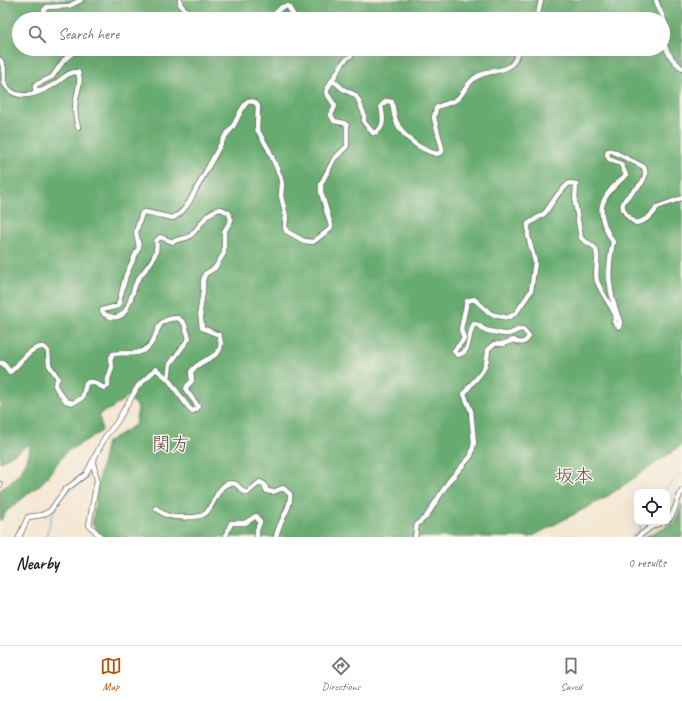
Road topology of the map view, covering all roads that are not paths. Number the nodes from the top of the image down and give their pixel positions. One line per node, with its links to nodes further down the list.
1 (81, 0): 5 (street)
2 (180, 0): 6 (street)
3 (541, 0): 9 (street)
4 (656, 0): 10 (street)
5 (44, 12)
6 (187, 12)
7 (276, 12): 8 (street)
8 (292, 12)
9 (538, 12)
10 (660, 12)
11 (670, 55): 16 (street)
12 (69, 56): 18 (street)
13 (350, 56): 17 (street)
14 (515, 56): 17 (street)
15 (0, 60): 18 (street)
16 (682, 68)
17 (331, 82): 22 (street)
18 (40, 91): 19 (street)
19 (78, 127)
20 (682, 198): 33 (street)
21 (0, 362): 22 (street)
22 (168, 379): 23 (street)
23 (93, 463): 28 (street); 29 (street)
24 (682, 491): 26 (street)
25 (156, 508): 32 (street)
26 (670, 517)
27 (656, 525): 34 (street)
28 (19, 537)
29 (101, 537)
30 (225, 537): 31 (street)
31 (257, 537)
32 (276, 537)
33 (415, 537)
34 (638, 537)

